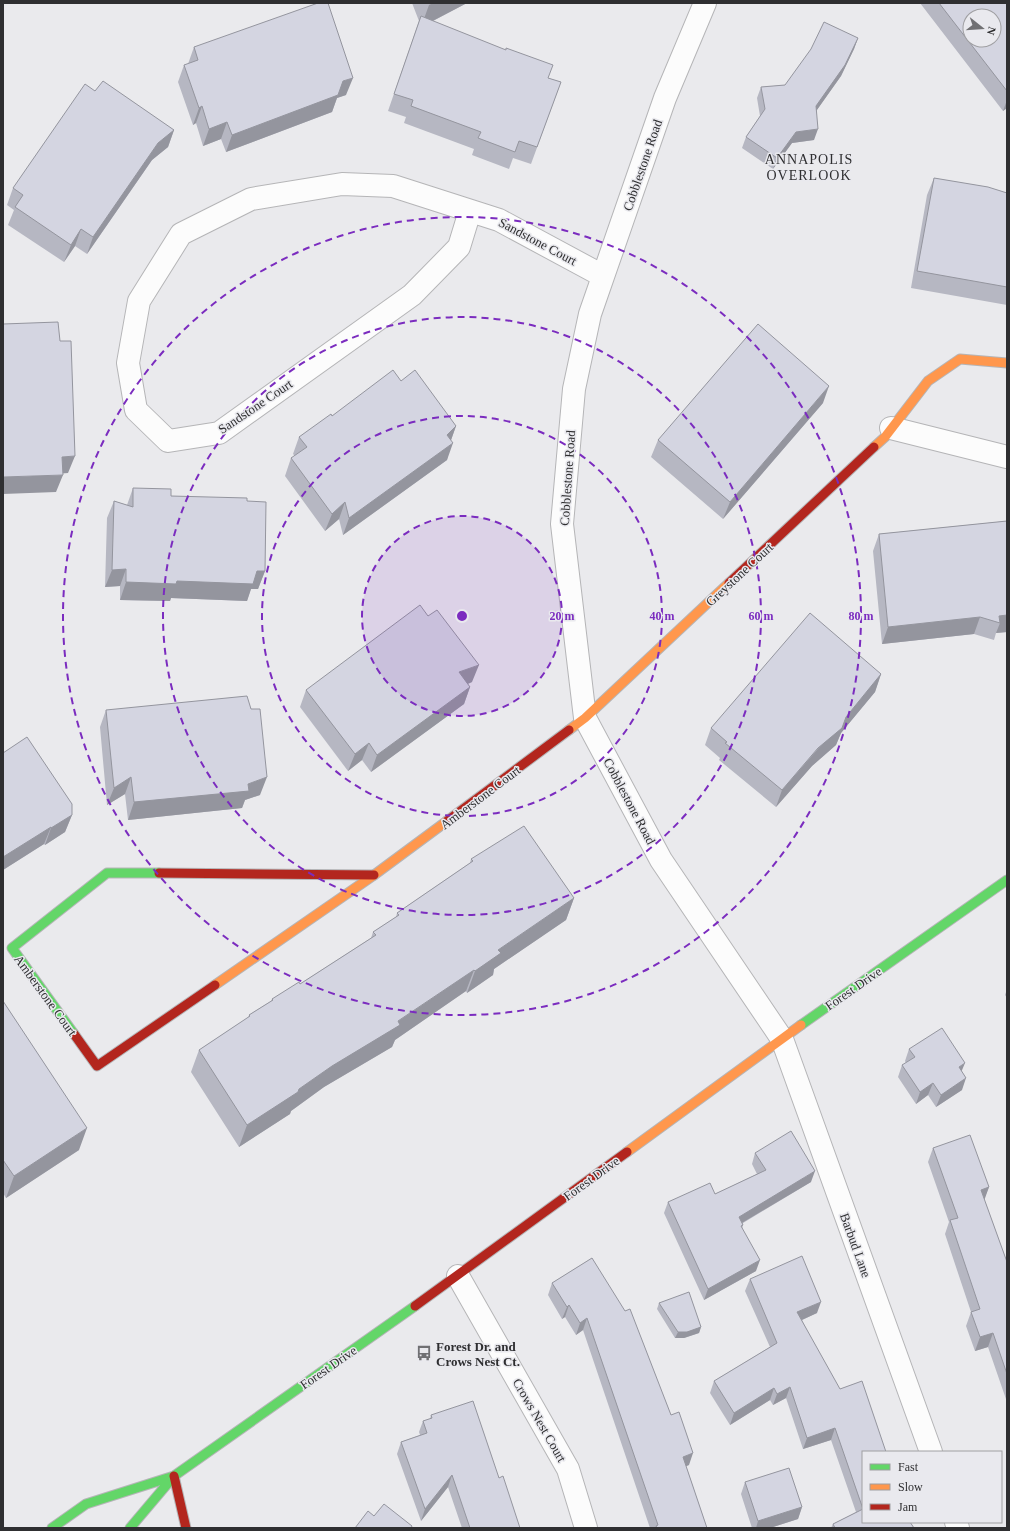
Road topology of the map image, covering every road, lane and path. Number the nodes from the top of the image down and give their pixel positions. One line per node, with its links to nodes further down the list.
1 (702, 4): 3 (street, Cobblestone Road)
2 (470, 211): 2 (street, Sandstone Court); 3 (street, Sandstone Court)
3 (603, 276): 7 (street, Cobblestone Road)
4 (1007, 363): 5 (street, Greystone Court)
5 (891, 428): 6 (street); 7 (street, Greystone Court)
6 (1007, 457)
7 (585, 718): 8 (street, Amberstone Court); 10 (street, Cobblestone Road)
8 (374, 875): 8 (street, Amberstone Court)
9 (1007, 880): 10 (street, Forest Drive)
10 (782, 1038): 11 (street, Forest Drive); 12 (street, Barbud Lane)
11 (458, 1276): 13 (street, Forest Drive); 17 (street, Crows Nest Court)
12 (931, 1451)
13 (174, 1476): 14 (street, Forest Drive); 15 (street, Forest Drive); 16 (street)
14 (52, 1528)
15 (130, 1528)
16 (186, 1528)
17 (586, 1528)

